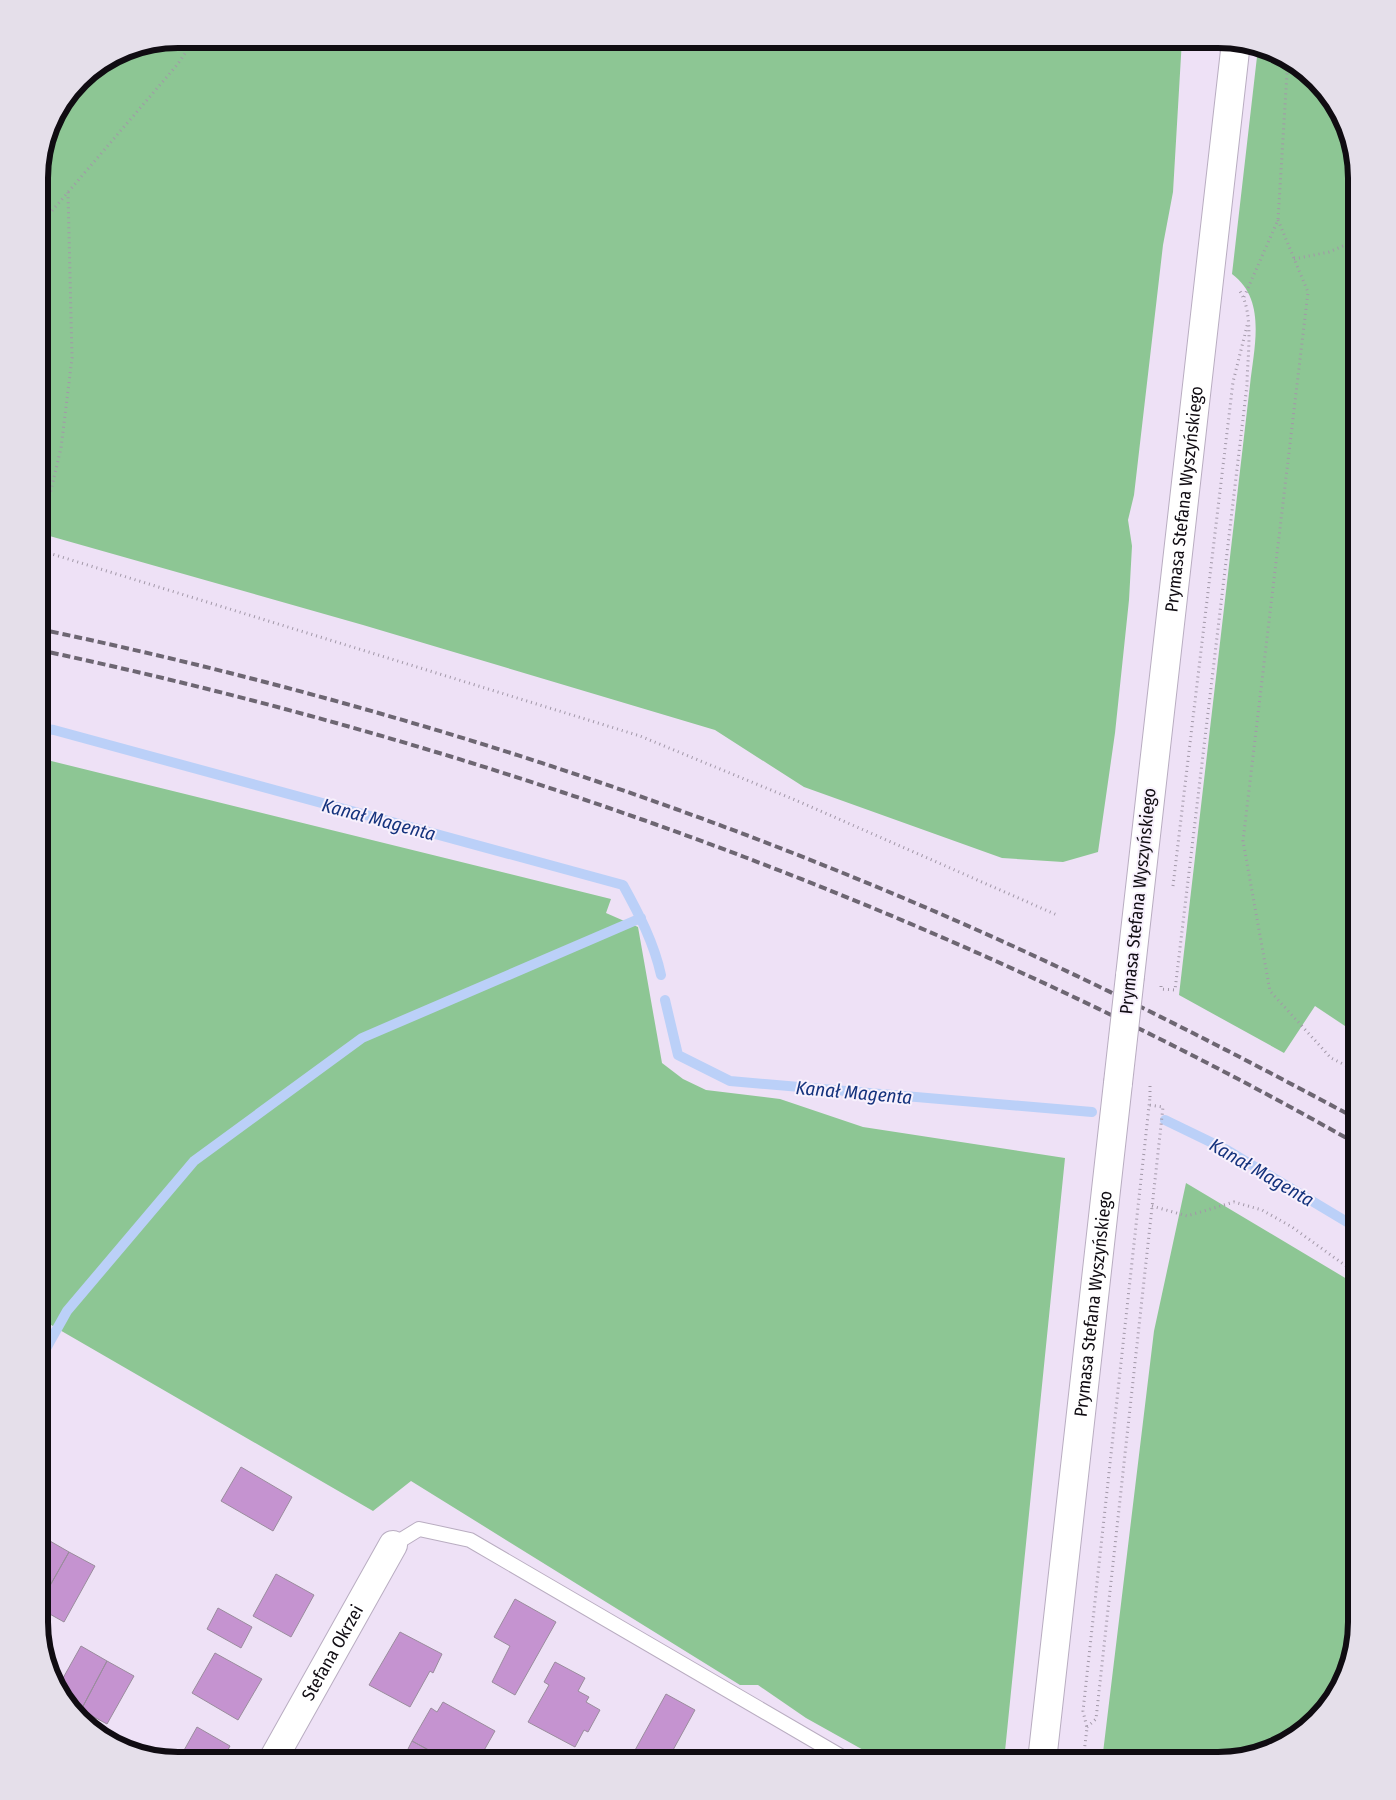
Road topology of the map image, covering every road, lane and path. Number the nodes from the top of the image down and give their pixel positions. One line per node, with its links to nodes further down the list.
1 (189, 47): 4 (path)
2 (1235, 49): 24 (main road, Prymasa Stefana Wyszyńskiego, bridge)
3 (1287, 68): 6 (path)
4 (68, 192): 5 (path); 10 (path)
5 (48, 215)
6 (1278, 220): 8 (path); 9 (path)
7 (1348, 244): 8 (path)
8 (1294, 259): 15 (path)
9 (1248, 322): 12 (path); 14 (path)
10 (48, 503)
11 (48, 553): 13 (path)
12 (1173, 892)
13 (1057, 915)
14 (1162, 980)
15 (1348, 1066)
16 (1150, 1097): 17 (path)
17 (1149, 1105): 18 (path); 21 (path)
18 (1152, 1206): 19 (path); 21 (path)
19 (1348, 1267)
20 (393, 1545): 22 (main road, Stefana Okrzei); 23 (lane)
21 (1087, 1728): 25 (path)
22 (277, 1752)
23 (833, 1752)
24 (1043, 1752)
25 (1084, 1752)

